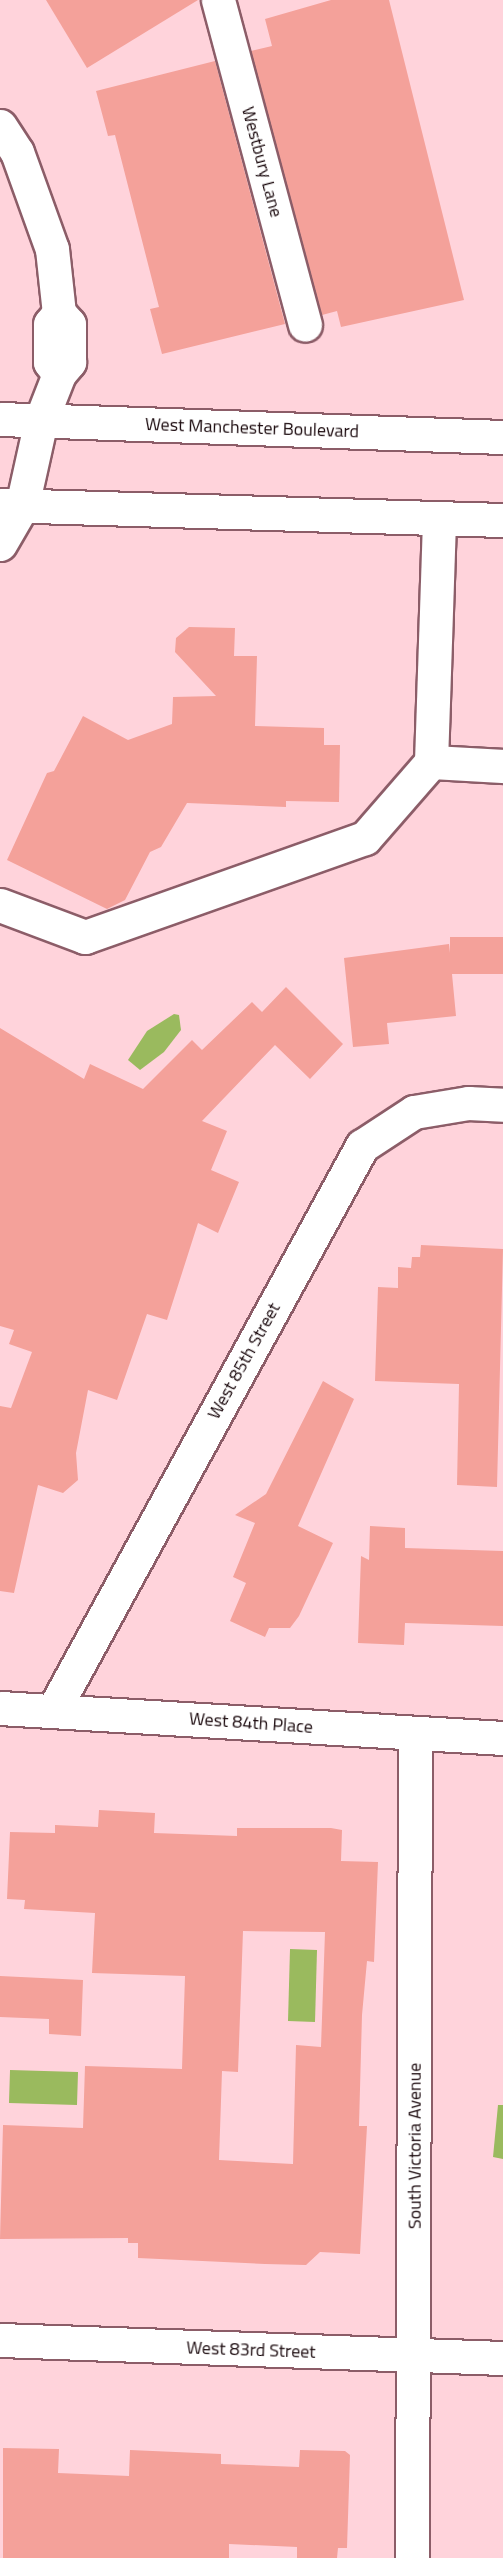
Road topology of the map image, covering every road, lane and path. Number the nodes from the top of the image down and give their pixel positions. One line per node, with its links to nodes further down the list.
1 (218, 0): 3 (street, Westbury Lane)
2 (0, 126): 5 (street)
3 (305, 325)
4 (0, 419): 5 (street, West Manchester Boulevard)
5 (41, 420): 6 (street, West Manchester Boulevard); 7 (street)
6 (503, 437)
7 (11, 505): 8 (street); 10 (street)
8 (439, 519): 9 (street); 11 (street)
9 (503, 520)
10 (0, 544)
11 (431, 762): 12 (street); 13 (street)
12 (503, 766)
13 (0, 905)
14 (503, 1104): 16 (street, West 85th Street)
15 (0, 1708): 16 (street, West 84th Place)
16 (54, 1709): 17 (street, West 84th Place)
17 (415, 1734): 18 (street, West 84th Place); 20 (street, South Victoria Avenue)
18 (503, 1738)
19 (0, 2340): 20 (street, West 83rd Street)
20 (416, 2356): 21 (street, West 83rd Street); 22 (street, South Victoria Avenue)
21 (503, 2358)
22 (412, 2558)

